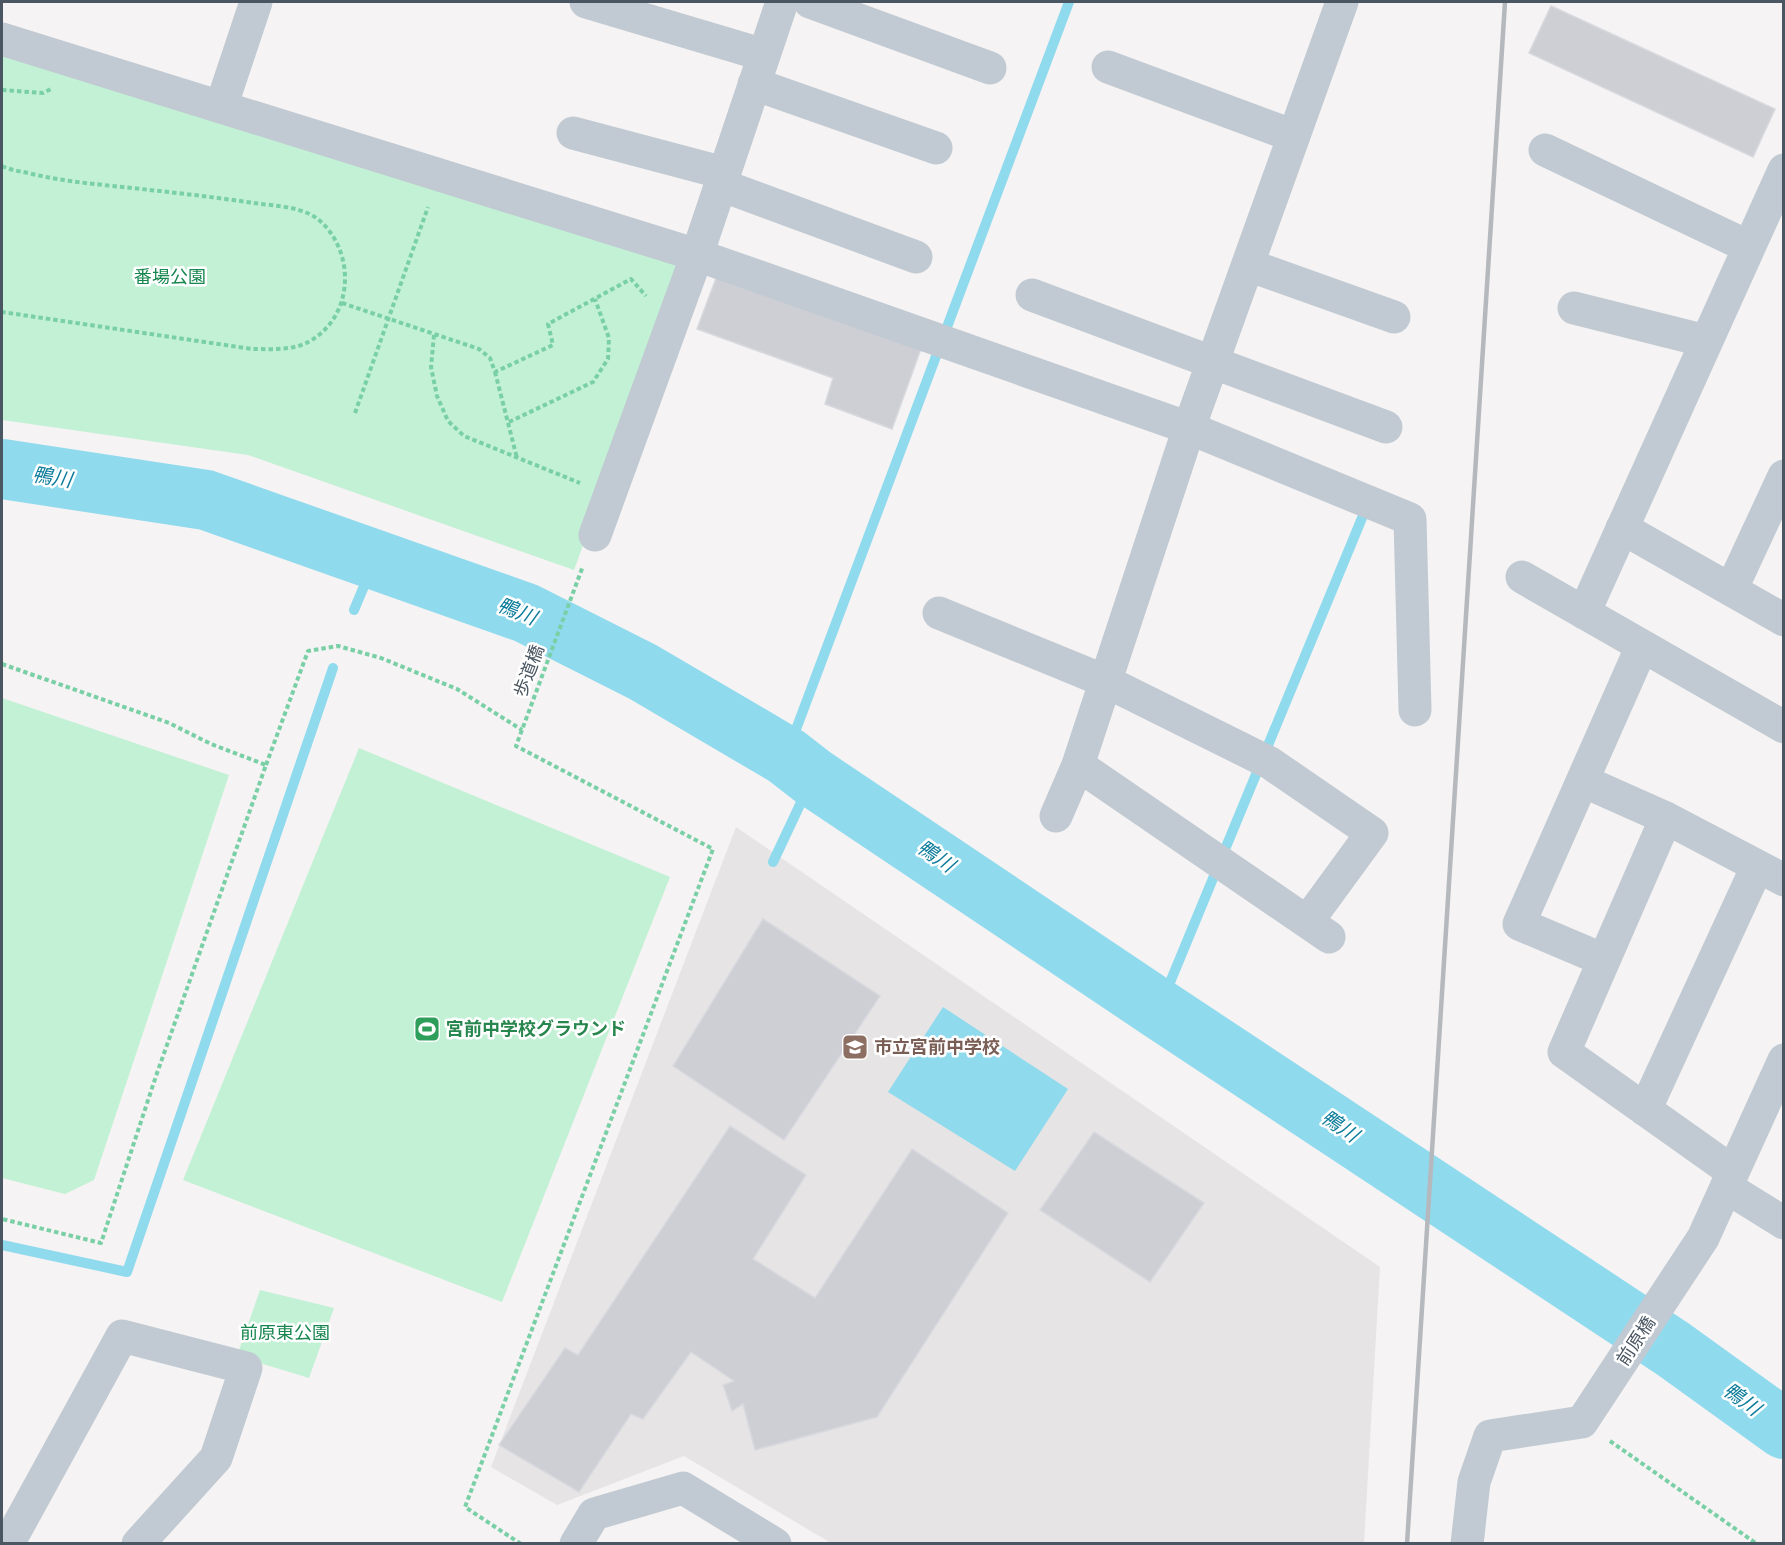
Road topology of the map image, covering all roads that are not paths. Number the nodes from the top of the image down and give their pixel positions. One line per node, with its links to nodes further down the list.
1 (256, 2): 10 (street)
2 (586, 2): 9 (street)
3 (782, 2): 9 (street)
4 (810, 2): 8 (street)
5 (1342, 2): 12 (street)
6 (2, 39): 10 (street)
7 (1108, 66): 12 (street)
8 (990, 68)
9 (759, 70): 13 (street); 16 (street)
10 (221, 107): 18 (street)
11 (573, 133): 16 (street)
12 (1294, 136): 20 (street)
13 (936, 148)
14 (1545, 150): 17 (street)
15 (1784, 171): 17 (street)
16 (723, 179): 18 (street); 19 (street)
17 (1749, 247): 24 (street)
18 (697, 255): 27 (street); 30 (street)
19 (916, 256)
20 (1248, 265): 23 (street); 25 (street)
21 (1032, 295): 25 (street)
22 (1574, 308): 24 (street)
23 (1394, 317)
24 (1706, 341): 29 (street)
25 (1213, 362): 26 (street); 27 (street)
26 (1386, 427)
27 (1189, 428): 37 (street); 38 (street)
28 (1784, 476): 32 (street)
29 (1622, 528): 32 (street); 34 (street)
30 (595, 535)
31 (1522, 577): 34 (street)
32 (1731, 590): 35 (street)
33 (939, 613): 37 (street)
34 (1584, 613): 36 (street)
35 (1784, 620)
36 (1642, 646): 39 (street); 41 (street)
37 (1106, 681): 40 (street); 40 (street)
38 (1415, 710)
39 (1784, 727)
40 (1078, 765): 42 (street)
41 (1583, 781): 43 (street); 45 (street)
42 (1056, 816)
43 (1666, 819): 44 (street); 45 (street)
44 (1770, 874): 47 (street)
45 (1604, 960): 47 (street)
46 (1784, 1060): 48 (street, 前原橋)
47 (1645, 1110): 48 (street)
48 (1729, 1179): 49 (street); 54 (street, 前原橋)
49 (1784, 1223)
50 (8, 1544): 51 (street)
51 (138, 1544)
52 (576, 1544): 53 (street)
53 (776, 1544)
54 (1467, 1544)

